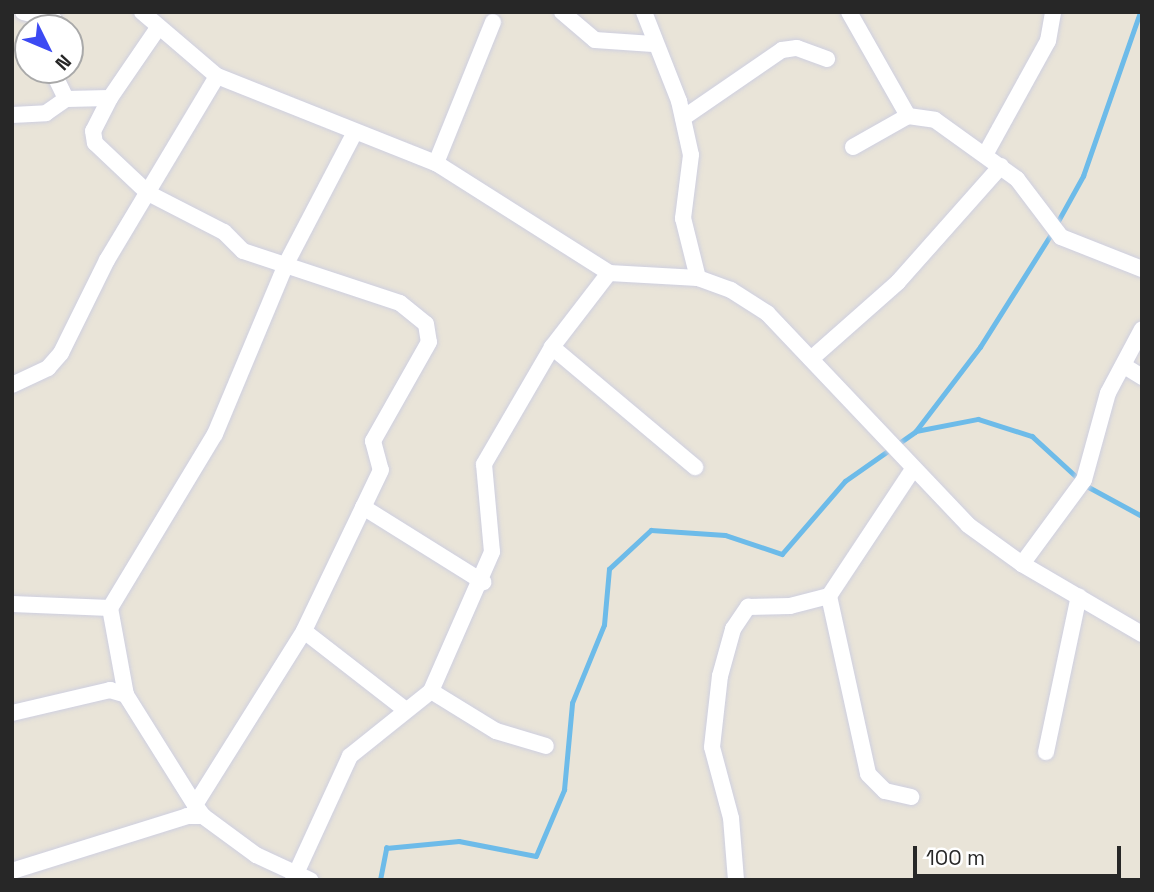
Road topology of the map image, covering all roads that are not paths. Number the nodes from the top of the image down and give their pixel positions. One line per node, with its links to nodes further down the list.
1 (142, 12): 7 (street)
2 (562, 12): 8 (street)
3 (644, 12): 8 (street)
4 (849, 12): 15 (street)
5 (1053, 12): 19 (street)
6 (494, 22): 20 (street)
7 (158, 28): 10 (street); 12 (street)
8 (653, 44): 16 (street)
9 (827, 59): 16 (street)
10 (217, 76): 17 (street); 22 (street)
11 (59, 84): 13 (street)
12 (110, 99): 13 (street); 22 (street)
13 (66, 100): 14 (street)
14 (12, 115)
15 (908, 116): 18 (street); 19 (street)
16 (682, 118): 26 (street)
17 (355, 132): 20 (street); 23 (street)
18 (853, 147)
19 (985, 155): 21 (street)
20 (436, 163): 25 (street)
21 (1001, 166): 24 (street); 29 (street)
22 (148, 193): 23 (street); 32 (street)
23 (286, 262): 35 (street); 41 (street)
24 (1142, 269)
25 (609, 273): 26 (street); 28 (street)
26 (698, 278): 29 (street)
27 (1142, 328): 30 (street)
28 (552, 347): 33 (street); 37 (street)
29 (811, 359): 34 (street)
30 (1126, 367): 31 (street); 36 (street)
31 (1142, 377)
32 (12, 385)
33 (695, 467)
34 (913, 469): 36 (street); 38 (street)
35 (363, 507): 37 (street); 42 (street)
36 (1022, 564): 39 (street)
37 (483, 582): 44 (street)
38 (829, 596): 50 (street); 55 (street)
39 (1079, 596): 43 (street); 49 (street)
40 (12, 604): 41 (street)
41 (110, 608): 45 (street)
42 (304, 631): 46 (street); 51 (street)
43 (1142, 634)
44 (431, 691): 46 (street); 48 (street)
45 (126, 695): 47 (street); 51 (street)
46 (406, 710): 53 (street)
47 (12, 713)
48 (546, 746)
49 (1046, 752)
50 (911, 797)
51 (199, 811): 52 (street); 53 (street)
52 (12, 871)
53 (293, 877): 54 (street)
54 (310, 880)
55 (736, 880)

